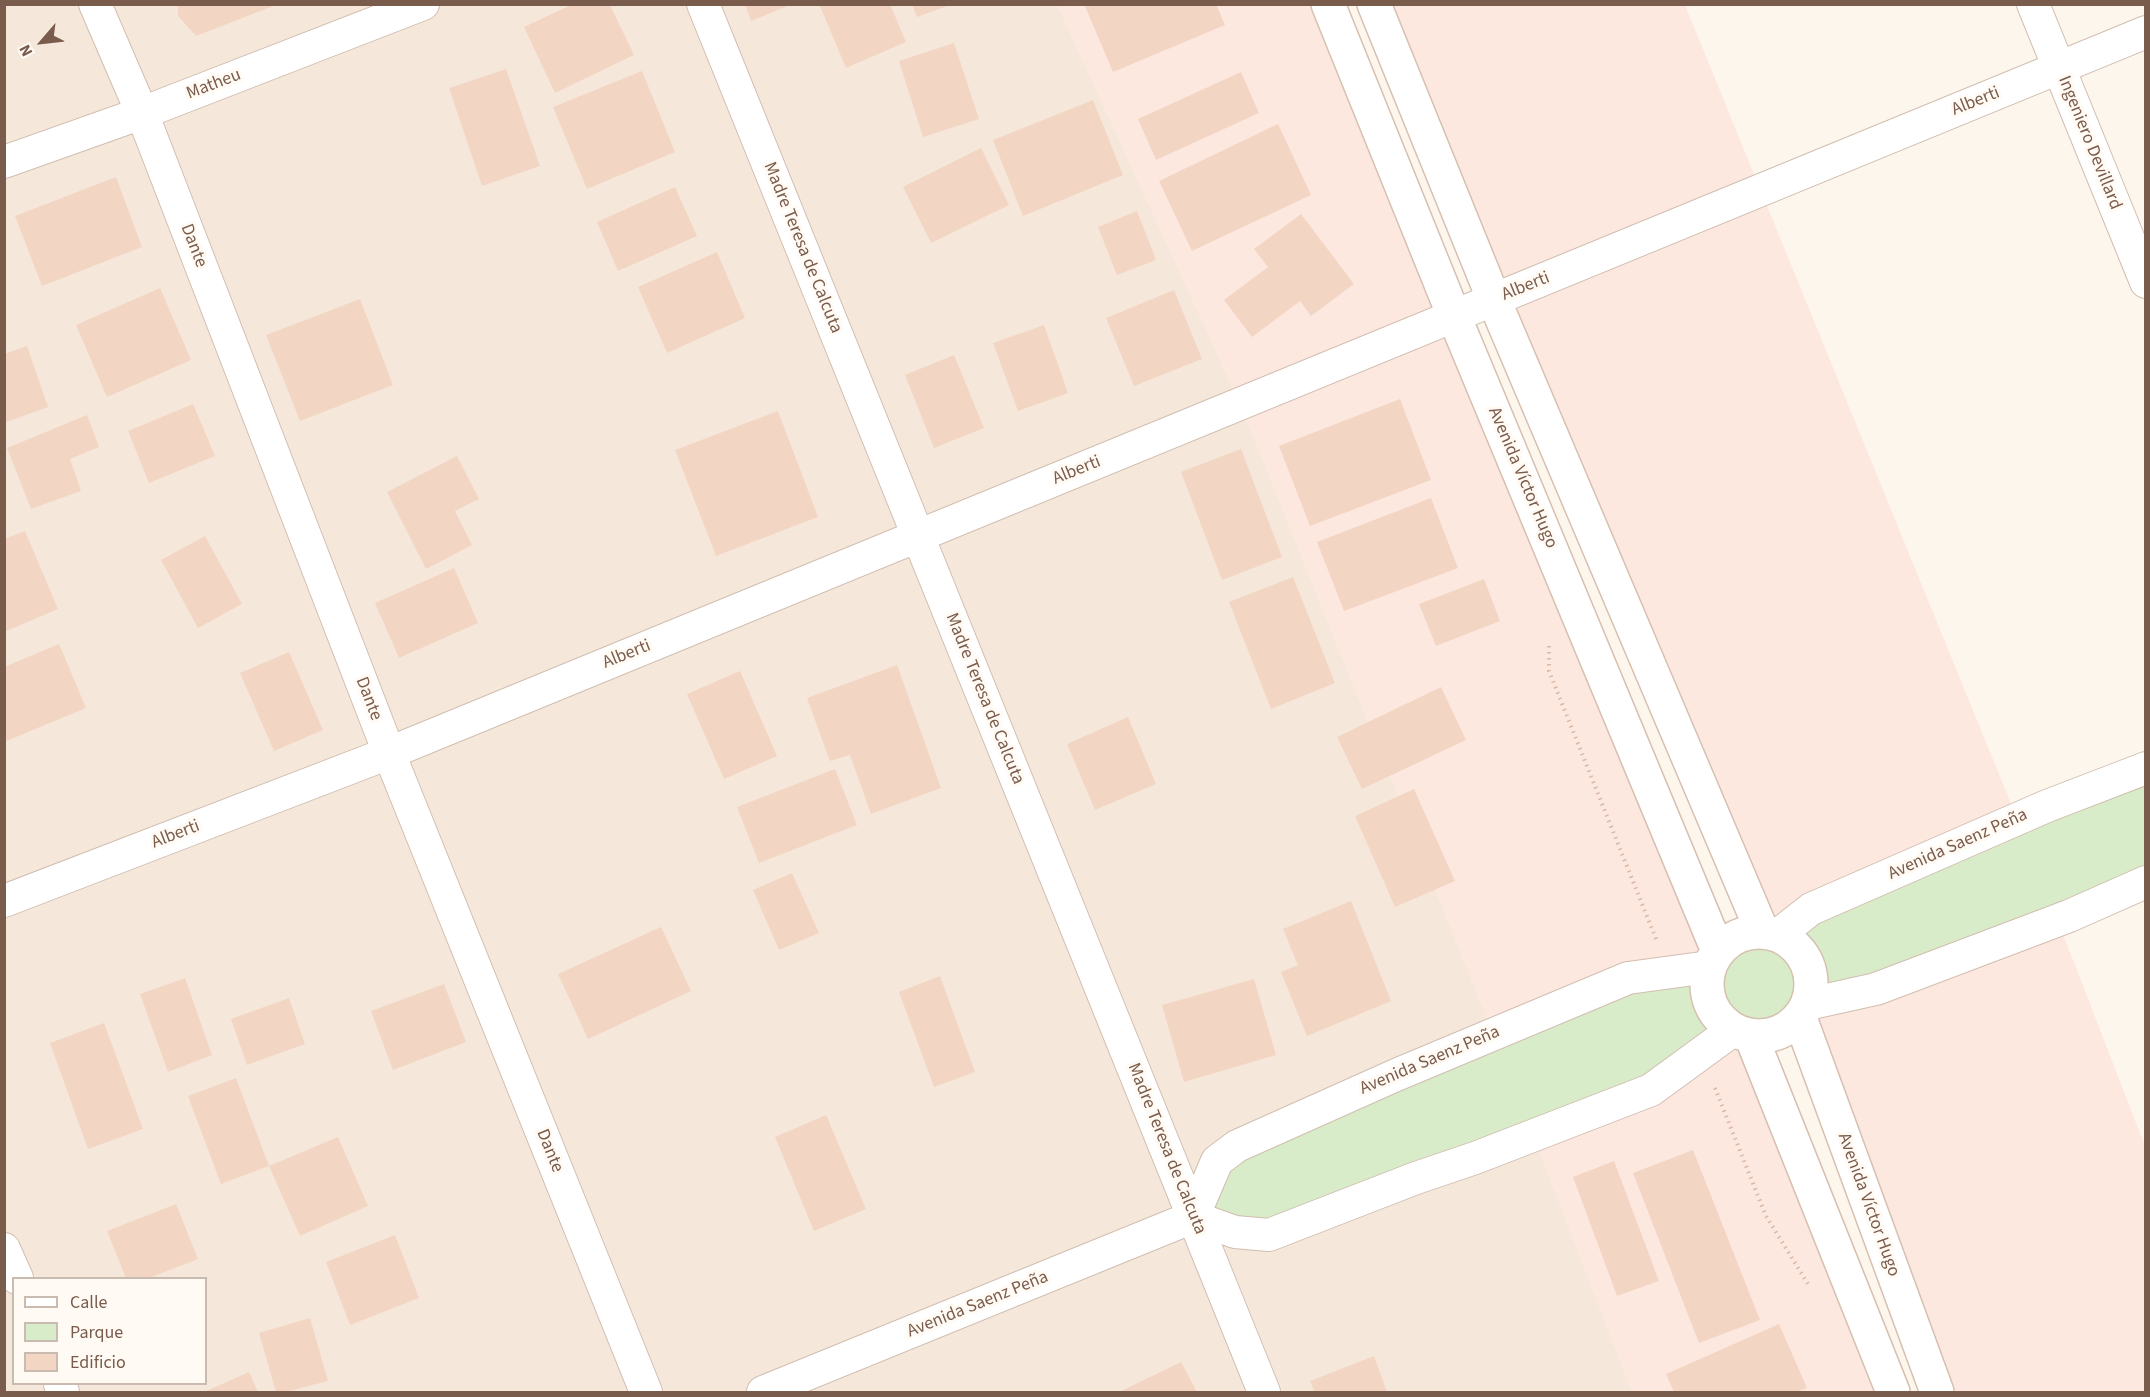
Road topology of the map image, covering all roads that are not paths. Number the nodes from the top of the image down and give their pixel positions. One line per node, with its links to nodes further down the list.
1 (95, 4): 9 (street, Dante)
2 (423, 4): 9 (street, Matheu)
3 (703, 4): 14 (street, Madre Teresa de Calcuta)
4 (1328, 4): 13 (main road, Avenida Víctor Hugo)
5 (1374, 4): 12 (main road, Avenida Víctor Hugo)
6 (2032, 4): 8 (street, Ingeniero Devillard)
7 (2145, 32): 8 (street, Alberti)
8 (2058, 68): 11 (street, Ingeniero Devillard); 12 (street, Alberti)
9 (142, 112): 10 (street, Matheu); 15 (street, Dante)
10 (4, 162)
11 (2145, 282)
12 (1494, 300): 13 (street, Alberti); 19 (main road, Avenida Víctor Hugo)
13 (1454, 316): 14 (street, Alberti); 20 (main road, Avenida Víctor Hugo)
14 (918, 536): 15 (street, Alberti); 23 (street, Madre Teresa de Calcuta)
15 (388, 753): 18 (street, Alberti); 26 (street, Dante)
16 (2145, 768): 19 (street, Avenida Saenz Peña)
17 (2145, 882): 21 (street)
18 (4, 901)
19 (1770, 933): 20 (main road); 21 (main road, Avenida Víctor Hugo)
20 (1714, 959): 22 (main road, Avenida Víctor Hugo); 23 (street, Avenida Saenz Peña)
21 (1804, 1011): 22 (main road); 30 (main road, Avenida Víctor Hugo)
22 (1742, 1033): 23 (street); 29 (main road, Avenida Víctor Hugo)
23 (1193, 1217): 27 (street, Avenida Saenz Peña); 28 (street, Madre Teresa de Calcuta)
24 (4, 1249): 25 (street)
25 (17, 1277)
26 (646, 1392)
27 (763, 1392)
28 (1264, 1392)
29 (1893, 1392)
30 (1937, 1392)

